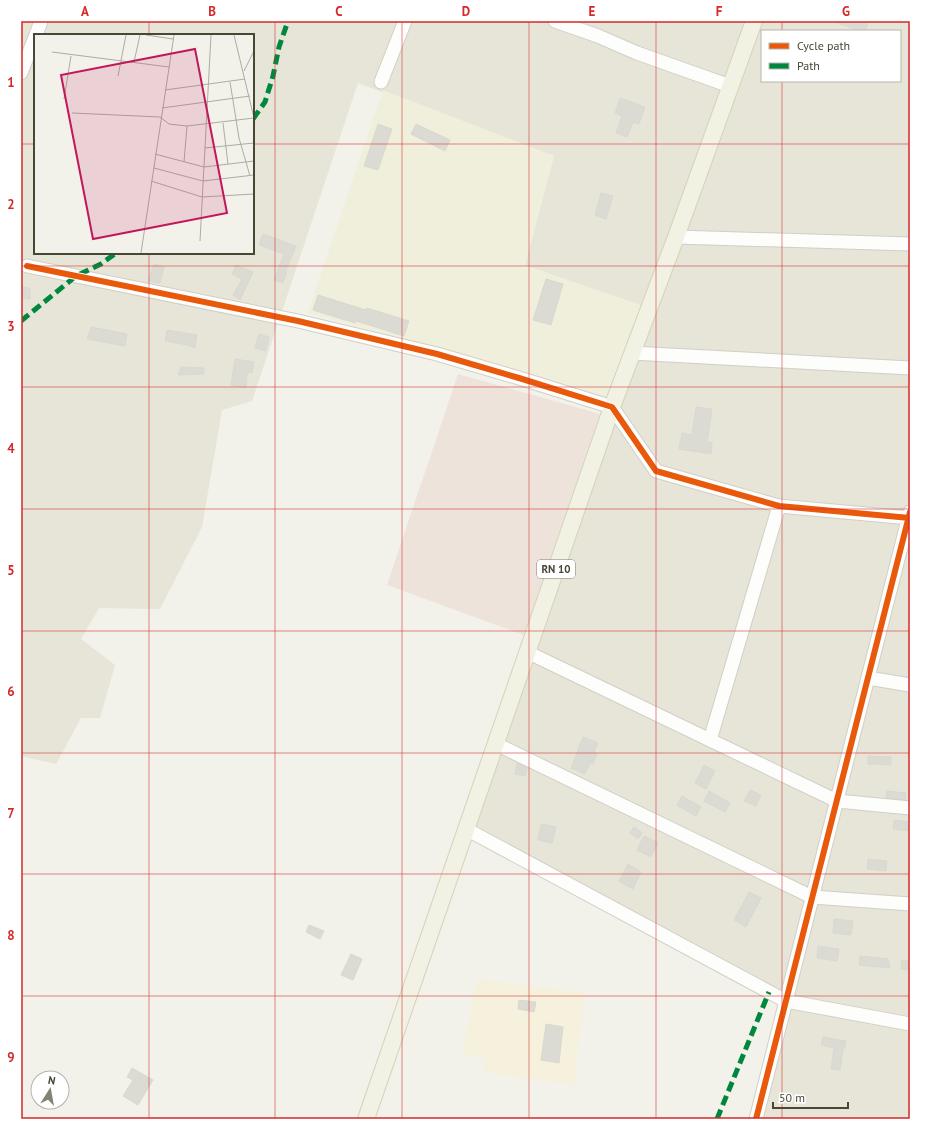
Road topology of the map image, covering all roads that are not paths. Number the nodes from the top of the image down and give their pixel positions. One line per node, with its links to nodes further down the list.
1 (41, 21): 5 (street)
2 (405, 21): 8 (street)
3 (555, 21): 9 (street)
4 (754, 21): 9 (main road, RN 10)
5 (36, 34)
6 (34, 39): 7 (street)
7 (21, 73)
8 (381, 82)
9 (730, 86): 10 (main road, RN 10)
10 (676, 237): 11 (street); 13 (main road, RN 10)
11 (910, 244)
12 (27, 266): 15 (street)
13 (632, 354): 14 (street); 15 (main road, RN 10)
14 (910, 368)
15 (612, 407): 16 (street); 18 (main road, RN 10)
16 (779, 506): 17 (street); 21 (street)
17 (910, 516): 19 (street)
18 (527, 652): 21 (street); 22 (main road, RN 10)
19 (868, 678): 20 (street); 23 (street)
20 (910, 685)
21 (710, 740): 23 (street)
22 (496, 744): 25 (main road, RN 10); 26 (street)
23 (837, 801): 24 (street); 26 (street)
24 (910, 808)
25 (466, 829): 28 (street); 30 (main road, RN 10)
26 (812, 897): 27 (street); 28 (street)
27 (910, 904)
28 (786, 1001): 29 (street); 31 (street)
29 (910, 1024)
30 (366, 1119)
31 (756, 1119)

